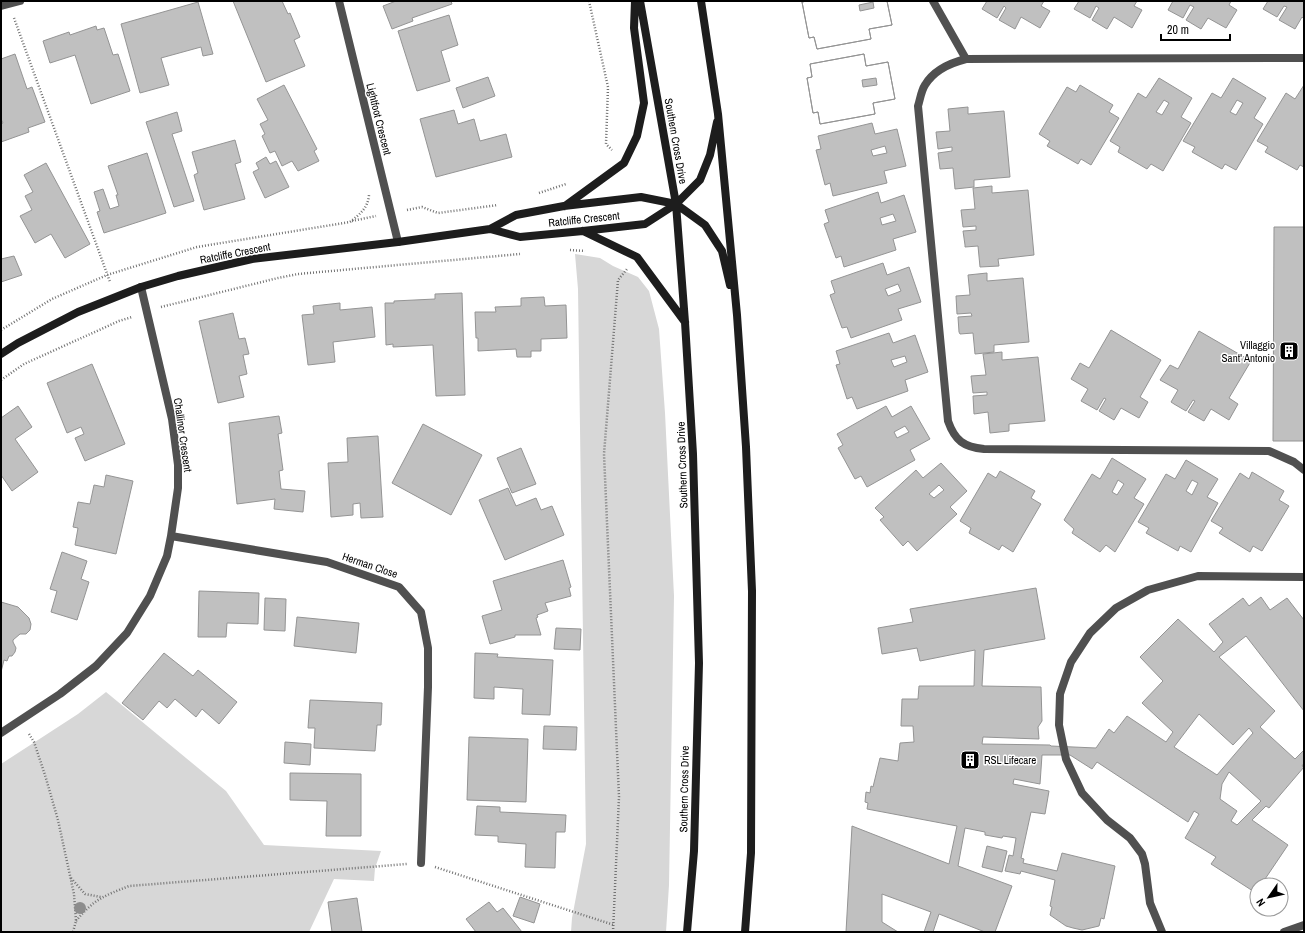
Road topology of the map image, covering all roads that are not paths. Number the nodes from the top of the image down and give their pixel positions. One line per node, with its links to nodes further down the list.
1 (20, 1): 7 (street)
2 (339, 1): 15 (street, Lightfoot Crescent)
3 (635, 1): 12 (main road)
4 (640, 1): 11 (main road, Southern Cross Drive)
5 (701, 1): 10 (main road)
6 (933, 1): 9 (street)
7 (5, 5)
8 (1304, 58): 9 (street)
9 (966, 59): 20 (street)
10 (718, 114): 11 (main road, Ratcliffe Crescent); 17 (main road)
11 (676, 204): 12 (main road, Ratcliffe Crescent); 14 (main road, Ratcliffe Crescent); 17 (main road, Ratcliffe Crescent); 18 (main road, Southern Cross Drive)
12 (564, 206): 13 (main road, Ratcliffe Crescent)
13 (490, 229): 14 (main road, Ratcliffe Crescent); 15 (main road, Ratcliffe Crescent)
14 (583, 231): 18 (main road)
15 (398, 242): 16 (main road, Ratcliffe Crescent)
16 (141, 287): 19 (main road, Ratcliffe Crescent); 21 (street, Challinor Crescent)
17 (737, 315): 27 (main road)
18 (685, 322): 26 (main road, Southern Cross Drive)
19 (1, 354)
20 (1304, 470)
21 (172, 536): 23 (street, Challinor Crescent); 24 (street, Herman Close)
22 (1304, 577): 28 (street)
23 (1, 733)
24 (421, 863)
25 (1304, 925): 29 (street)
26 (687, 932)
27 (745, 932)
28 (1162, 932)
29 (1284, 932)

